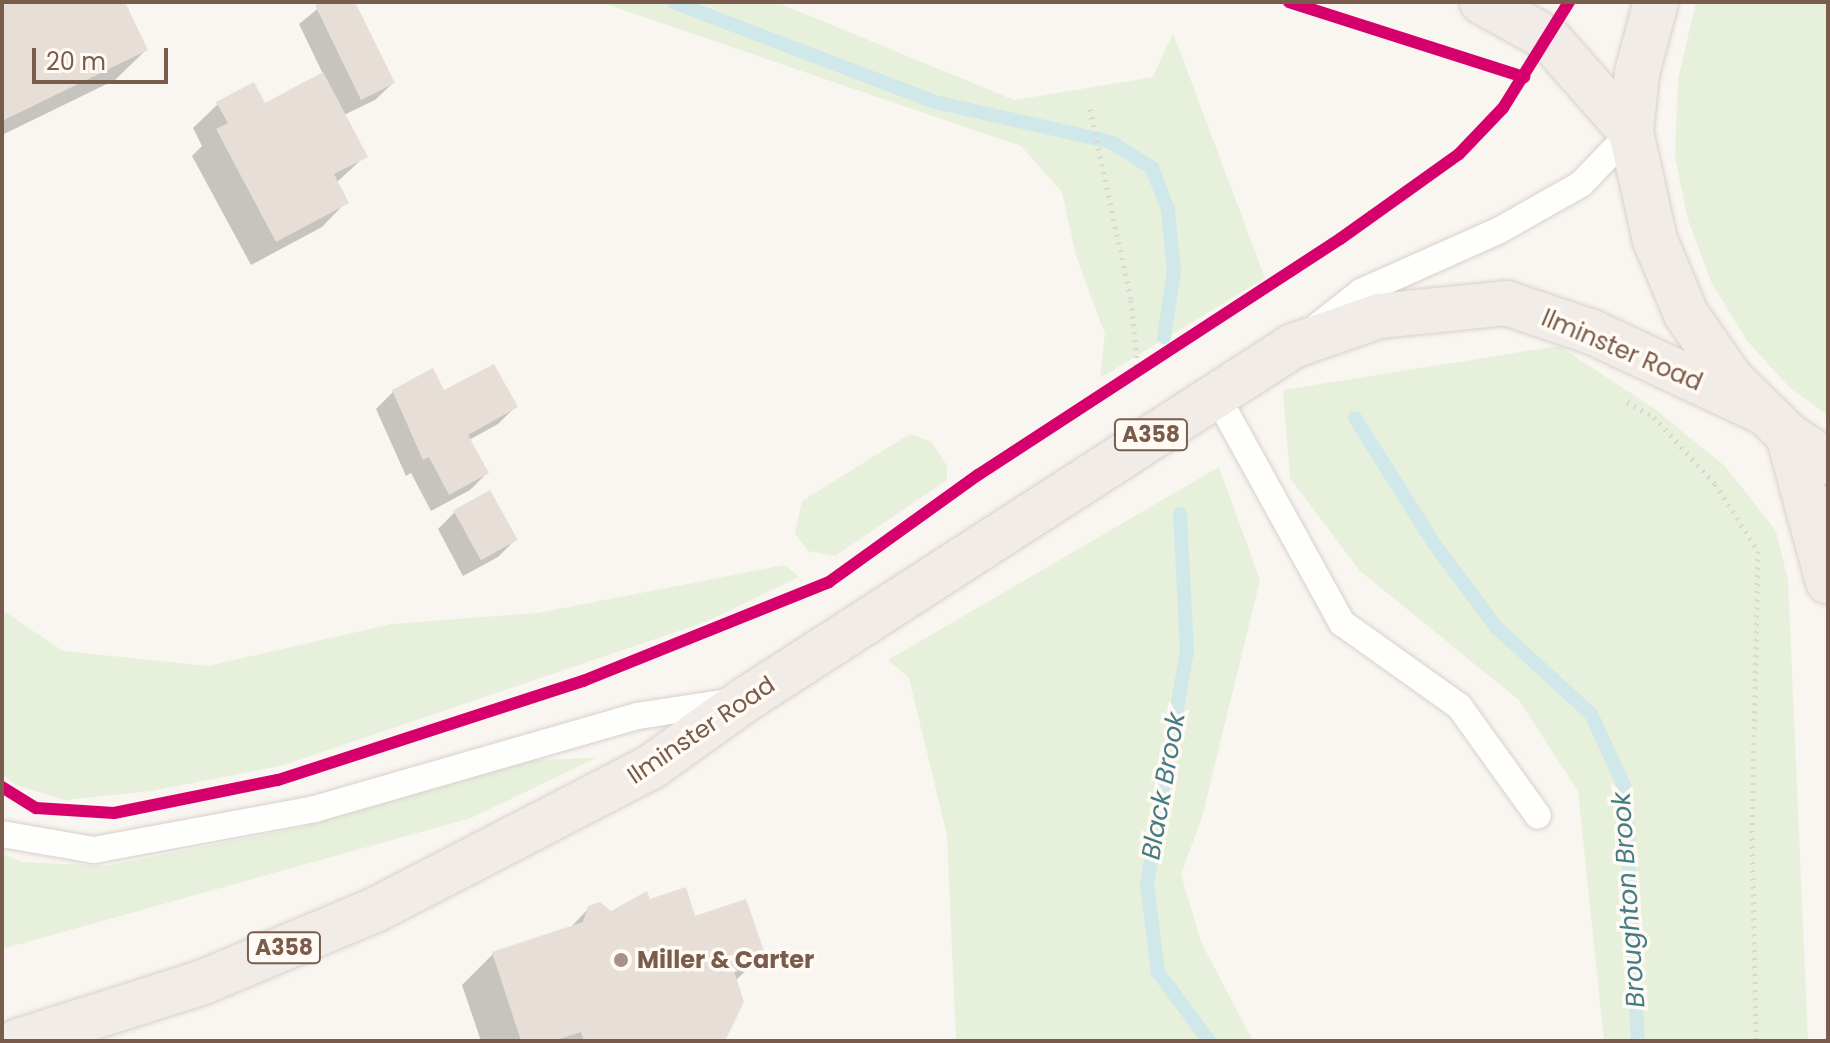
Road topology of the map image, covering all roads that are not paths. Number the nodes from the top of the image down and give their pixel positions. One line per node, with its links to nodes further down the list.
1 (1482, 2): 3 (highway)
2 (1656, 2): 3 (highway)
3 (1631, 132): 4 (lane, Ilminster Road / A358); 6 (highway)
4 (1293, 346): 5 (highway, Ilminster Road / A358); 6 (highway, Ilminster Road / A358)
5 (1215, 393): 9 (highway, Ilminster Road / A358); 10 (lane)
6 (1774, 423): 7 (highway); 8 (highway)
7 (1828, 462)
8 (1828, 582)
9 (745, 700): 11 (lane); 12 (highway, Ilminster Road / A358)
10 (1538, 816)
11 (2, 834)
12 (18, 1041)

